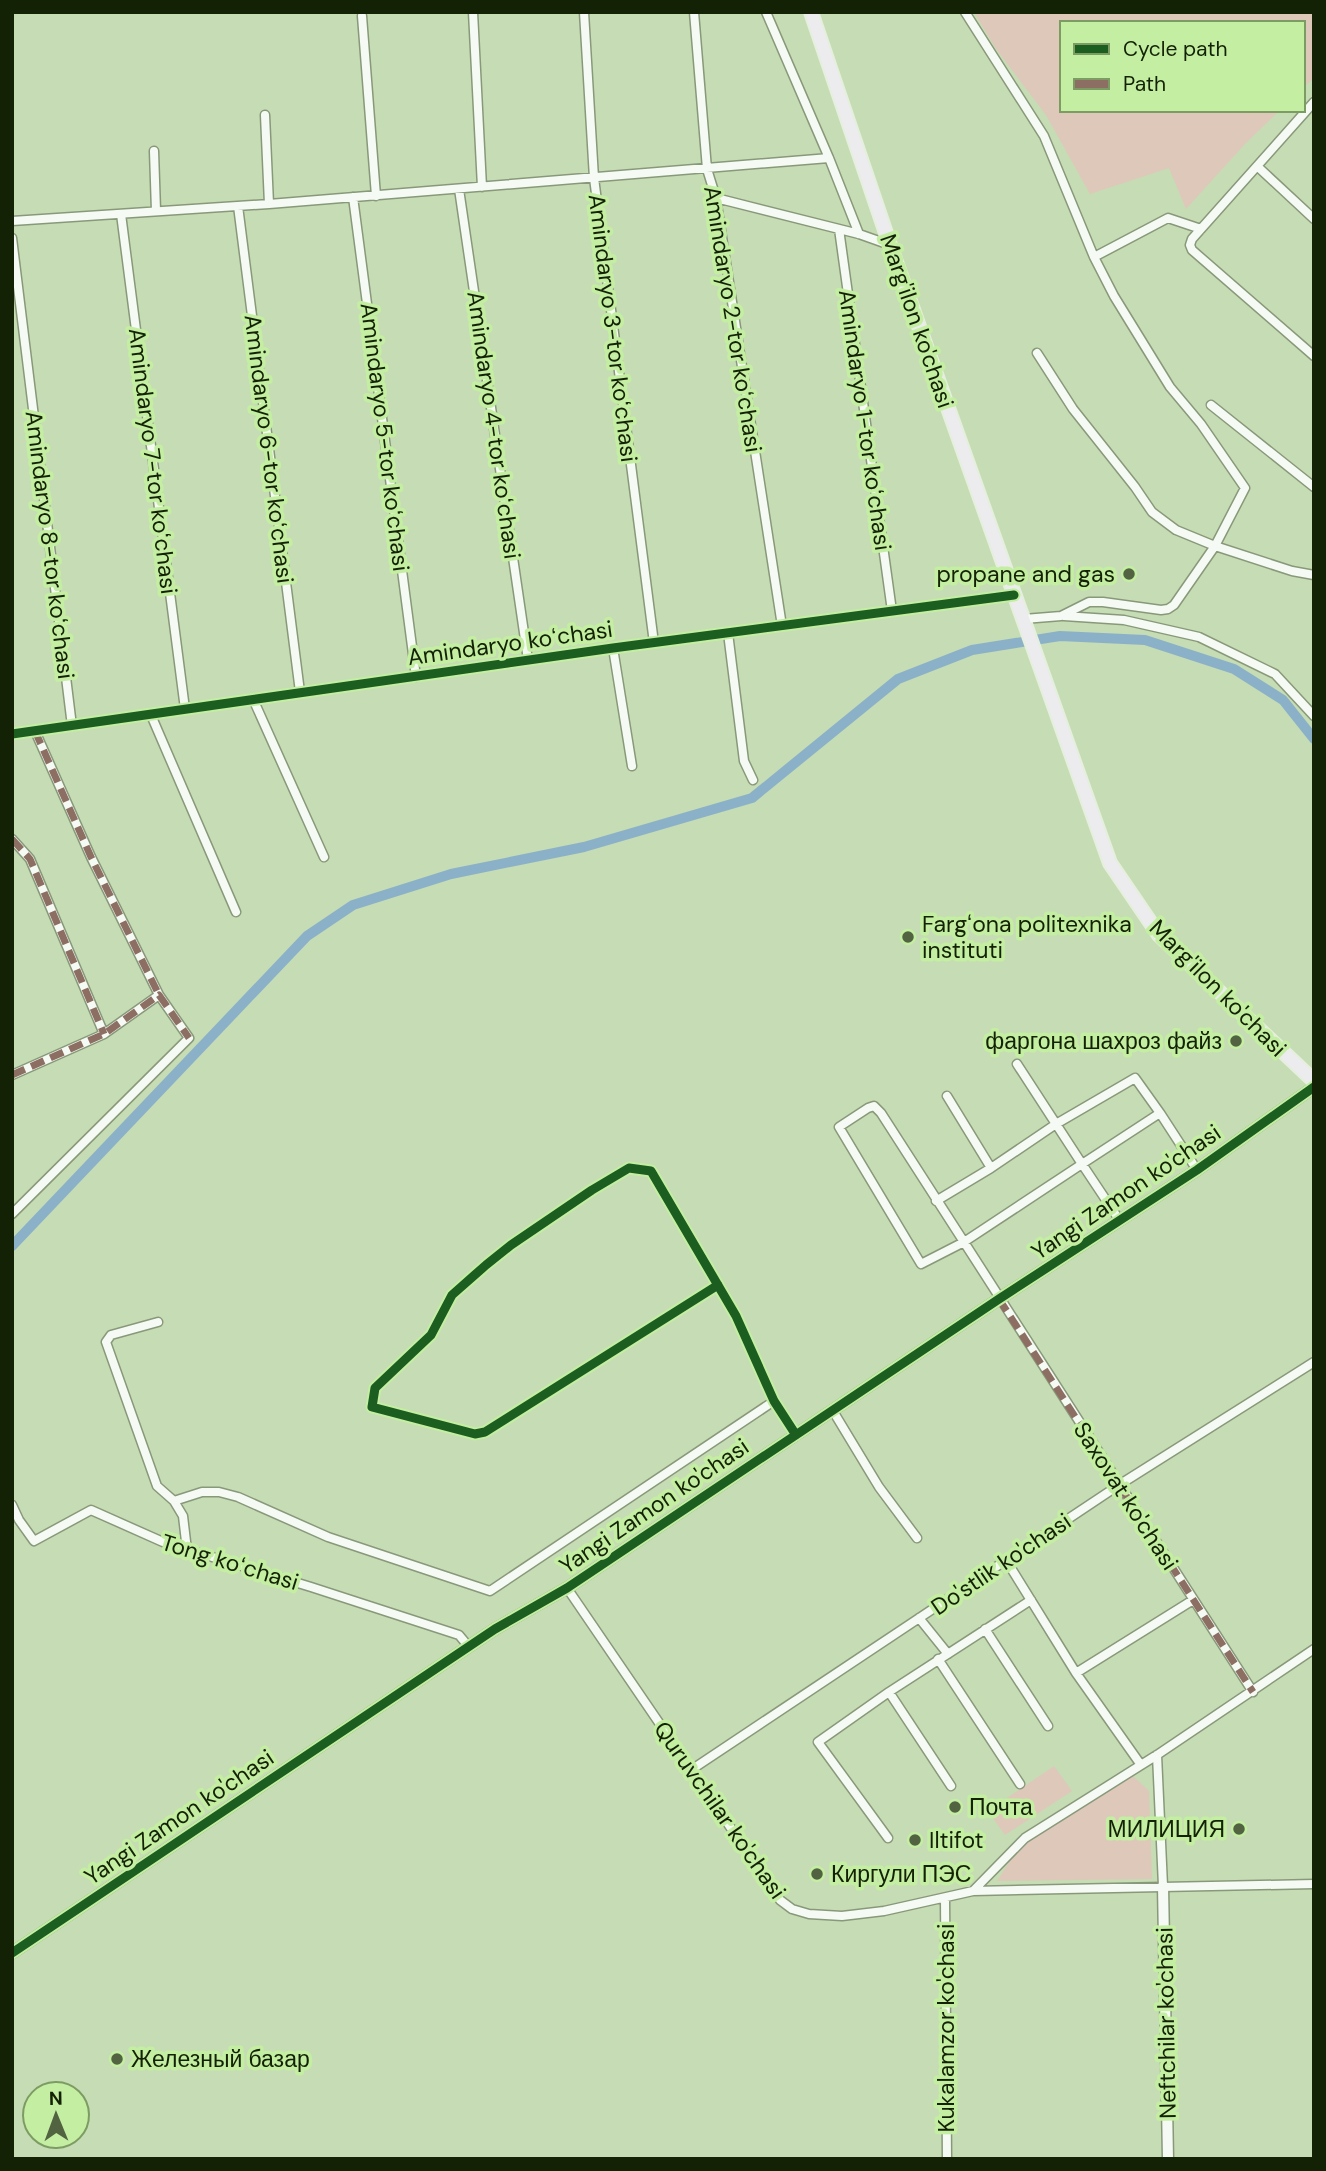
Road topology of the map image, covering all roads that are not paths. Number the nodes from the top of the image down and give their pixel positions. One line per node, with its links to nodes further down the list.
1 (473, 12): 15 (street)
2 (583, 12): 14 (street, Amindaryo 3-tor koʻchasi)
3 (694, 12): 13 (street, Amindaryo 2-tor koʻchasi)
4 (766, 12): 11 (street)
5 (811, 12): 30 (main road, Marg'ilon ko'chasi)
6 (965, 12): 31 (street)
7 (362, 16): 17 (street)
8 (1314, 102): 12 (street)
9 (265, 115): 20 (street)
10 (154, 150): 22 (street)
11 (829, 158): 13 (street); 28 (street)
12 (1257, 166): 24 (street); 27 (street)
13 (707, 169): 14 (street); 19 (street, Amindaryo 2-tor koʻchasi)
14 (594, 178): 15 (street); 44 (street, Amindaryo 3-tor koʻchasi)
15 (482, 187): 16 (street)
16 (459, 189): 17 (street); 46 (street, Amindaryo 4-tor koʻchasi)
17 (376, 195): 18 (street)
18 (353, 197): 20 (street); 47 (street, Amindaryo 5-tor koʻchasi)
19 (716, 198): 26 (street); 42 (street, Amindaryo 2-tor koʻchasi)
20 (269, 204): 21 (street)
21 (238, 206): 22 (street); 48 (street, Amindaryo 6-tor koʻchasi)
22 (156, 211): 23 (street)
23 (121, 214): 25 (street); 50 (street, Amindaryo 7-tor koʻchasi)
24 (1314, 219)
25 (12, 221)
26 (839, 229): 28 (street); 39 (street, Amindaryo 1-tor koʻchasi)
27 (1201, 229): 31 (street); 33 (street)
28 (859, 234): 30 (street)
29 (12, 238): 53 (street, Amindaryo 8-tor koʻchasi)
30 (890, 245): 38 (main road, Marg'ilon ko'chasi)
31 (1094, 257): 36 (street)
32 (1037, 353): 36 (street)
33 (1314, 356)
34 (1211, 405): 35 (street)
35 (1314, 487)
36 (1215, 547): 37 (street); 40 (street)
37 (1314, 575)
38 (1014, 595): 39 (street, Amindaryo koʻchasi); 41 (main road, Marg'ilon ko'chasi)
39 (892, 611): 42 (street, Amindaryo koʻchasi)
40 (1061, 616): 41 (street); 52 (street)
41 (1025, 624): 65 (main road, Marg'ilon ko'chasi)
42 (782, 626): 43 (street, Amindaryo koʻchasi)
43 (728, 633): 44 (street, Amindaryo koʻchasi); 57 (street)
44 (654, 643): 45 (street, Amindaryo koʻchasi)
45 (613, 648): 46 (street, Amindaryo koʻchasi); 56 (street)
46 (528, 660): 47 (street, Amindaryo koʻchasi)
47 (416, 677): 48 (street, Amindaryo koʻchasi)
48 (300, 692): 49 (street, Amindaryo koʻchasi)
49 (253, 699): 50 (street, Amindaryo koʻchasi); 59 (street)
50 (185, 709): 51 (street, Amindaryo koʻchasi)
51 (151, 715): 53 (street, Amindaryo koʻchasi); 60 (street)
52 (1314, 716)
53 (72, 726): 54 (street, Amindaryo koʻchasi)
54 (35, 731): 55 (street, Amindaryo koʻchasi); 61 (street)
55 (12, 734)
56 (632, 766)
57 (753, 780)
58 (12, 839): 62 (street)
59 (324, 857)
60 (236, 912)
61 (159, 995): 62 (street); 74 (street)
62 (104, 1034): 64 (street)
63 (1017, 1064): 69 (street)
64 (12, 1074)
65 (1314, 1081)
66 (1314, 1087): 72 (street, Yangi Zamon ko'chasi)
67 (947, 1096): 71 (street)
68 (1160, 1114): 69 (street); 70 (street); 72 (street)
69 (1056, 1125): 70 (street); 71 (street)
70 (1082, 1164): 75 (street); 76 (street)
71 (991, 1168): 73 (street)
72 (1197, 1170): 75 (street, Yangi Zamon ko'chasi)
73 (936, 1201): 76 (street, Saxovat ko'chasi); 76 (street, Saxovat ko'chasi)
74 (12, 1214)
75 (1119, 1220): 78 (street, Yangi Zamon ko'chasi)
76 (964, 1242): 78 (street, Saxovat ko'chasi)
77 (718, 1285): 77 (street); 81 (street)
78 (999, 1299): 82 (street, Yangi Zamon ko'chasi); 84 (street, Saxovat ko'chasi)
79 (158, 1322): 85 (street)
80 (1314, 1362): 84 (street, Do'stlik ko'chasi)
81 (774, 1401): 83 (street); 85 (street)
82 (833, 1411): 83 (street, Yangi Zamon ko'chasi); 87 (street)
83 (796, 1435): 90 (street, Yangi Zamon ko'chasi)
84 (1119, 1485): 89 (street, Do'stlik ko'chasi); 92 (street, Saxovat ko'chasi)
85 (174, 1501): 88 (street)
86 (12, 1505): 88 (street, Tong koʻchasi)
87 (917, 1538)
88 (187, 1550): 95 (street, Tong koʻchasi)
89 (1006, 1560): 91 (street); 93 (street, Do'stlik ko'chasi)
90 (567, 1587): 95 (street, Yangi Zamon ko'chasi); 105 (street, Quruvchilar ko'chasi)
91 (1031, 1600): 94 (street); 99 (street)
92 (1193, 1600): 99 (street); 101 (street, Saxovat ko'chasi)
93 (919, 1618): 97 (street); 105 (street, Do'stlik ko'chasi)
94 (985, 1629): 97 (street); 102 (street)
95 (469, 1647): 113 (street, Yangi Zamon ko'chasi)
96 (1314, 1649): 101 (street)
97 (947, 1654): 98 (street)
98 (938, 1660): 100 (street); 106 (street)
99 (1076, 1674): 104 (street)
100 (889, 1692): 107 (street); 108 (street)
101 (1253, 1692): 103 (street)
102 (1048, 1726)
103 (1157, 1755): 104 (street); 110 (street)
104 (1141, 1765): 111 (street)
105 (691, 1770): 112 (street, Quruvchilar ko'chasi)
106 (1020, 1784)
107 (951, 1786)
108 (888, 1838)
109 (1314, 1884): 110 (street, Quruvchilar ko'chasi)
110 (1163, 1886): 111 (street, Quruvchilar ko'chasi); 115 (street, Neftchilar ko'chasi)
111 (973, 1891): 112 (street, Quruvchilar ko'chasi)
112 (946, 1898): 114 (street, Kukalamzor ko'chasi)
113 (12, 1952)
114 (947, 2159)
115 (1168, 2159)

